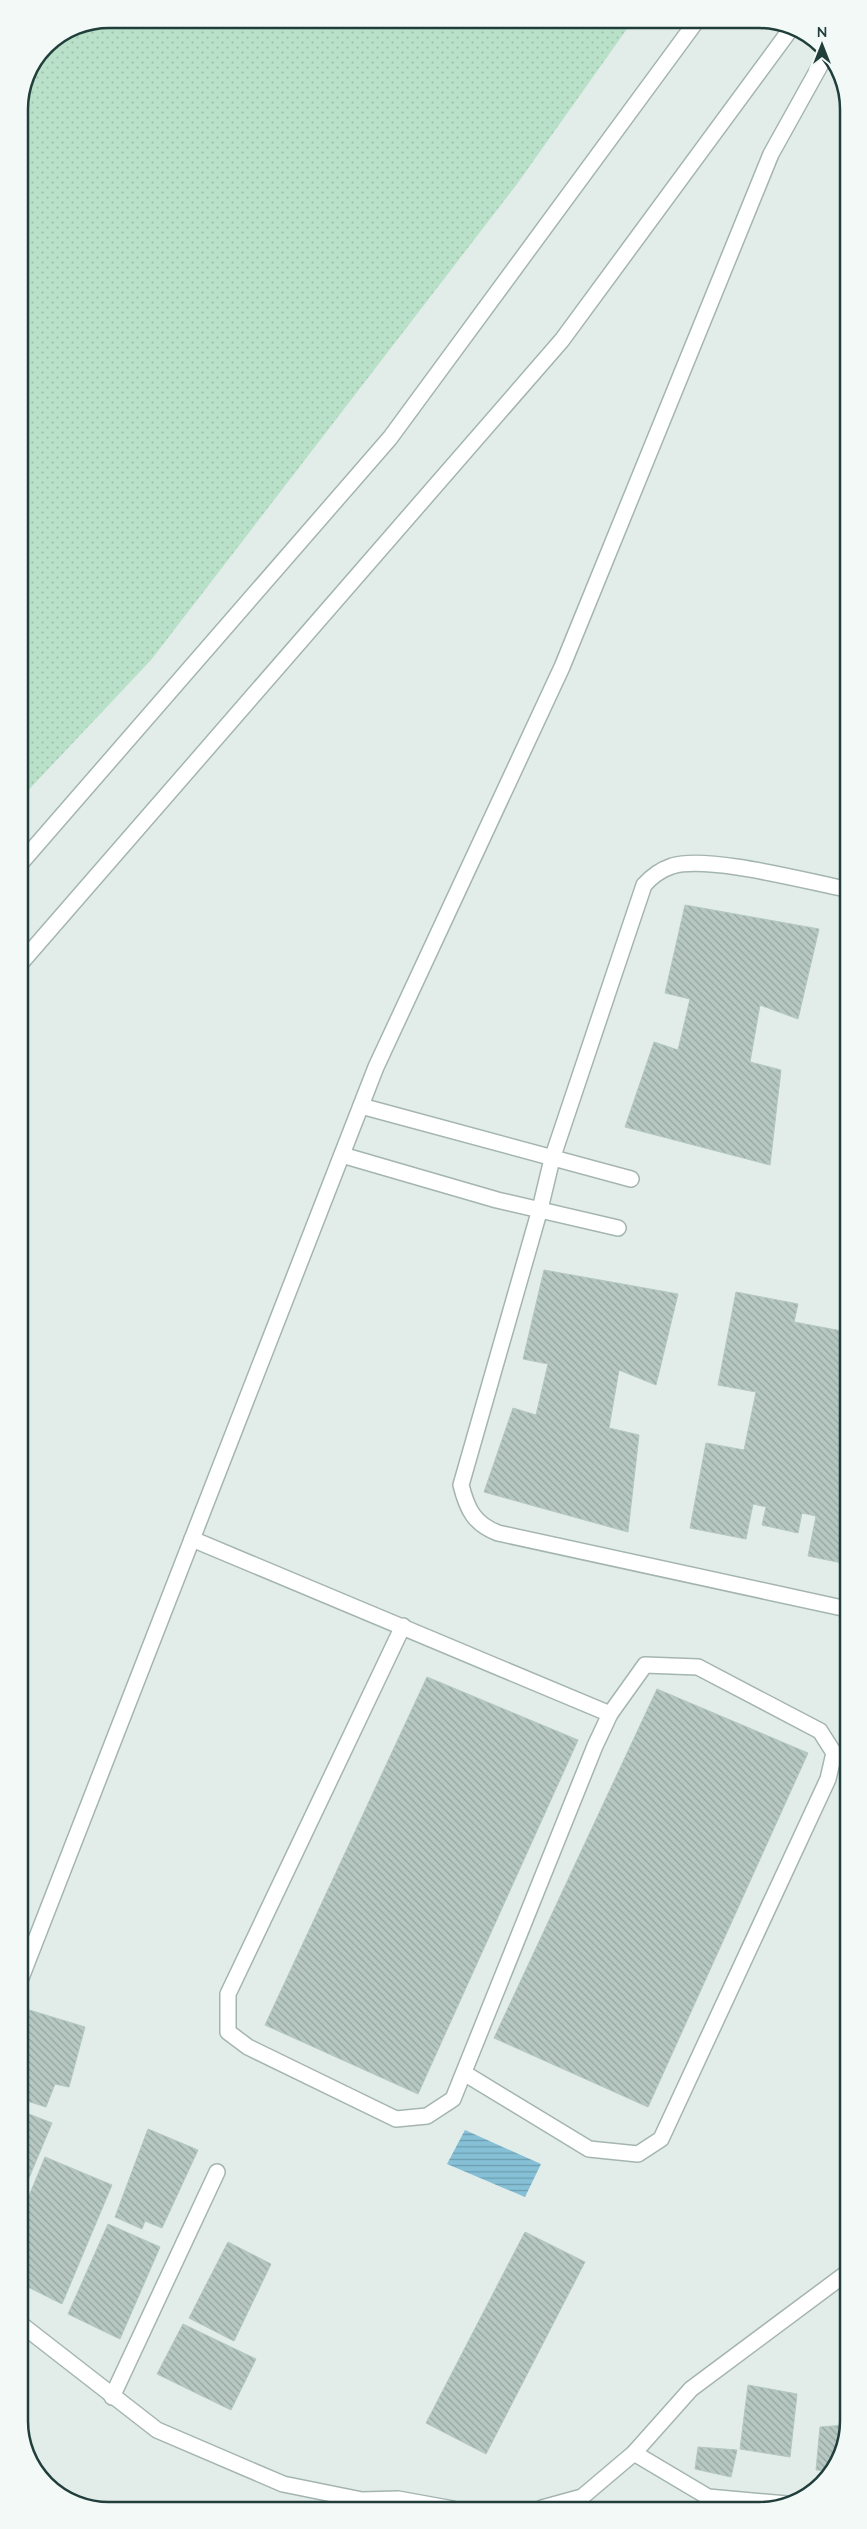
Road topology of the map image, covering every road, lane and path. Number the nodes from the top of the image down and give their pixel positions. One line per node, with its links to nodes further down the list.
1 (691, 28): 4 (street)
2 (787, 33): 6 (street)
3 (817, 70): 7 (street)
4 (28, 855)
5 (840, 888): 9 (street)
6 (28, 955)
7 (361, 1106): 8 (street); 9 (street)
8 (342, 1155): 11 (street); 13 (street)
9 (552, 1159): 10 (street); 11 (street)
10 (631, 1179)
11 (540, 1209): 12 (street); 14 (street)
12 (618, 1228)
13 (192, 1538): 15 (street); 17 (street)
14 (840, 1606)
15 (404, 1626): 16 (street); 18 (street)
16 (610, 1714): 18 (street); 18 (street)
17 (28, 1960)
18 (464, 2073)
19 (217, 2172): 22 (street)
20 (840, 2278): 23 (street)
21 (28, 2330): 22 (street)
22 (112, 2397): 24 (street)
23 (634, 2453): 27 (street); 28 (street)
24 (333, 2501)
25 (380, 2501): 26 (street)
26 (417, 2501)
27 (565, 2502)
28 (761, 2502)

